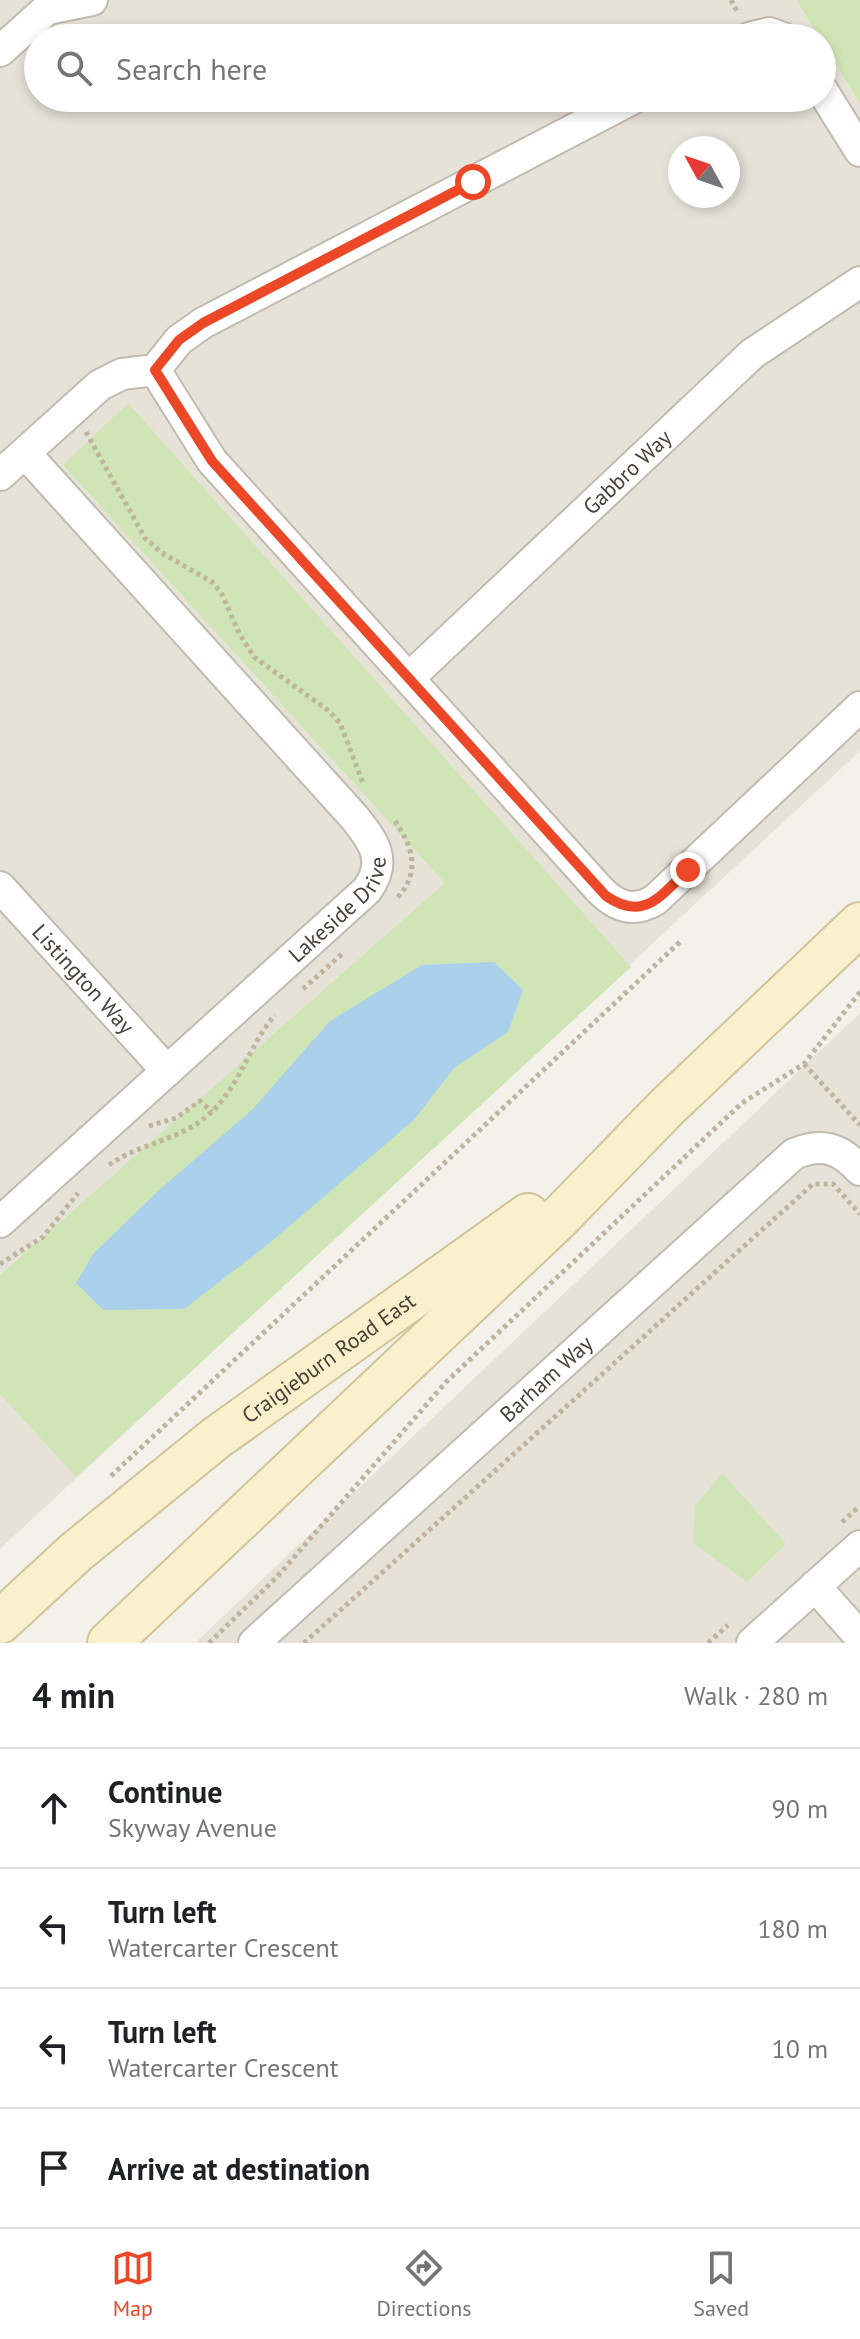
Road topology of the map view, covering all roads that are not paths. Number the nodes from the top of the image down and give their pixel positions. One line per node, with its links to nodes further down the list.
1 (92, 0): 2 (street)
2 (44, 4): 3 (street)
3 (25, 24)
4 (24, 25): 5 (street)
5 (0, 51)
6 (607, 112): 10 (street)
7 (836, 112): 8 (street)
8 (860, 151)
9 (860, 282): 13 (street, Gabbro Way)
10 (155, 370): 11 (street); 13 (street)
11 (25, 453): 12 (street); 17 (street, Lakeside Drive)
12 (0, 475)
13 (409, 678): 14 (street)
14 (860, 707)
15 (0, 887): 17 (street, Listington Way)
16 (860, 924): 18 (main road, Craigieburn Road East)
17 (167, 1071): 20 (street, Lakeside Drive)
18 (667, 1107): 23 (main road, Craigieburn Road East); 25 (main road, Craigieburn Road East)
19 (855, 1164): 26 (street, Barham Way)
20 (0, 1222)
21 (860, 1546): 22 (street)
22 (815, 1586): 24 (street); 27 (street)
23 (0, 1622)
24 (860, 1637)
25 (109, 1643)
26 (254, 1643)
27 (752, 1643)

